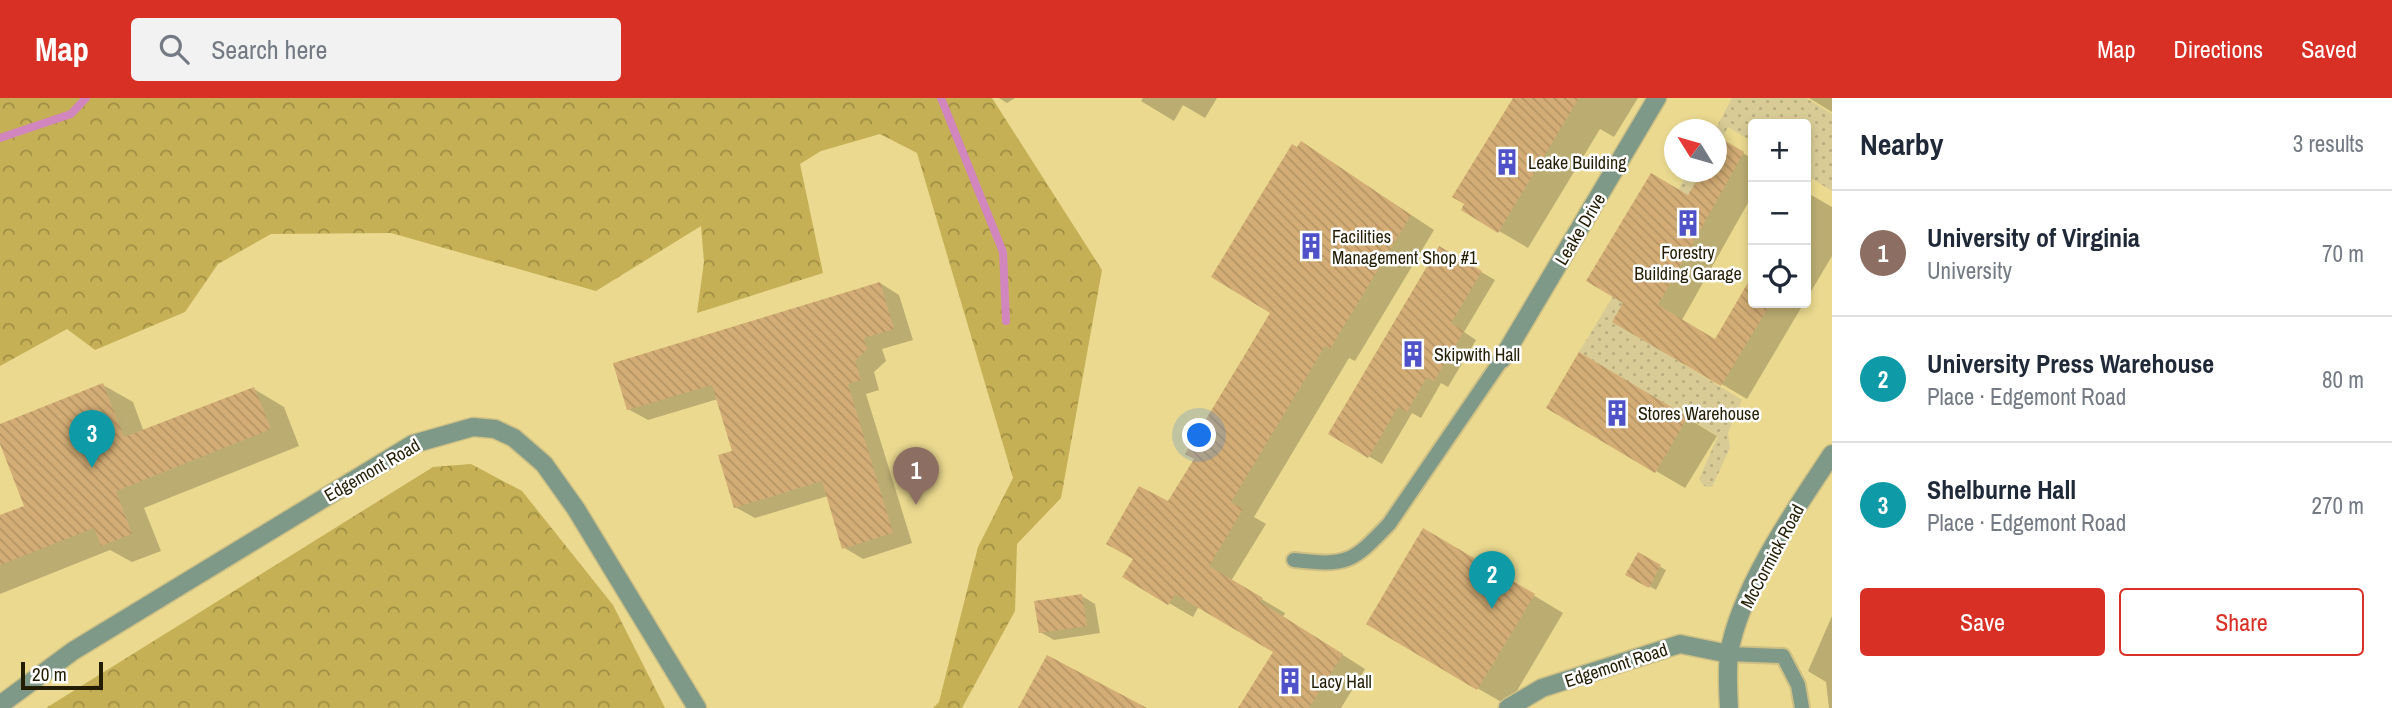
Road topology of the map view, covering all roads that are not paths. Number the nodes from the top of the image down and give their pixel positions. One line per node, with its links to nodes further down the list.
1 (1657, 98): 2 (street, Leake Drive)
2 (1502, 359): 4 (lane)
3 (1832, 454): 5 (street, McCormick Road)
4 (1294, 560)
5 (1729, 654): 8 (street, Edgemont Road); 9 (street, McCormick Road); 10 (lane)
6 (0, 705): 7 (street, Edgemont Road)
7 (697, 708)
8 (1508, 708)
9 (1729, 708)
10 (1802, 708)

